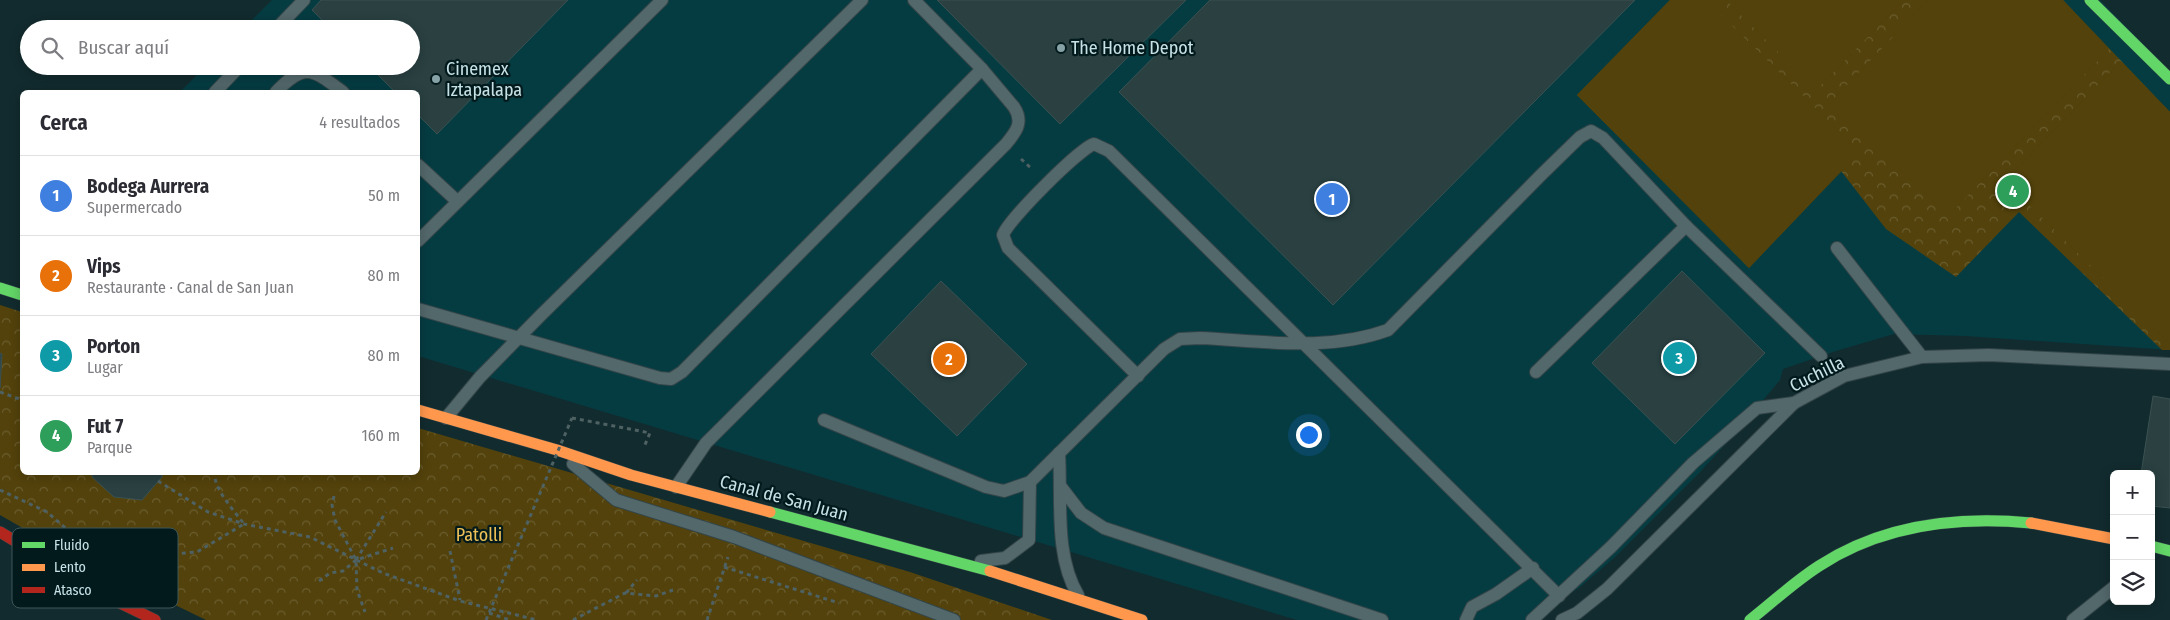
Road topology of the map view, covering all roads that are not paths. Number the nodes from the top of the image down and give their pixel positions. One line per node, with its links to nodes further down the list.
1 (304, 0): 6 (lane)
2 (662, 0): 16 (lane)
3 (862, 0): 23 (lane)
4 (914, 0): 7 (lane)
5 (2090, 0): 11 (main road)
6 (285, 20)
7 (982, 69): 23 (lane); 38 (lane)
8 (231, 75): 12 (lane)
9 (294, 75): 13 (lane)
10 (317, 75): 14 (lane)
11 (2170, 79)
12 (217, 90)
13 (278, 90)
14 (340, 90)
15 (420, 167): 16 (lane)
16 (457, 201): 18 (lane)
17 (1686, 226): 24 (lane); 25 (lane); 28 (lane)
18 (420, 239)
19 (1837, 248): 26 (lane)
20 (0, 288): 21 (main road)
21 (20, 294)
22 (420, 310): 23 (lane)
23 (517, 339): 32 (lane)
24 (1303, 343): 29 (lane); 29 (lane); 43 (lane)
25 (1821, 356)
26 (1922, 357): 27 (lane, Cuchilla); 30 (lane, Cuchilla)
27 (2170, 364)
28 (1536, 372)
29 (1138, 376): 35 (lane)
30 (1794, 403): 45 (lane); 54 (lane, Cuchilla)
31 (420, 411): 32 (main road, Canal de San Juan)
32 (446, 418): 34 (main road, Canal de San Juan)
33 (824, 420): 36 (lane)
34 (556, 450): 38 (main road, Canal de San Juan); 49 (lane)
35 (1059, 453): 36 (lane); 37 (lane)
36 (1030, 482): 42 (lane)
37 (1061, 486): 46 (lane); 51 (lane)
38 (676, 487): 42 (main road, Canal de San Juan)
39 (0, 532): 41 (main road)
40 (2110, 538): 55 (main road)
41 (12, 539)
42 (962, 563): 46 (main road, Canal de San Juan)
43 (1533, 568): 45 (lane); 52 (lane)
44 (2110, 590): 56 (lane)
45 (1558, 596): 53 (lane)
46 (1081, 599): 50 (main road, Canal de San Juan)
47 (132, 608): 48 (main road)
48 (155, 620)
49 (954, 620)
50 (1142, 620)
51 (1382, 620)
52 (1466, 620)
53 (1532, 620)
54 (1562, 620)
55 (1750, 620)
56 (2073, 620)

